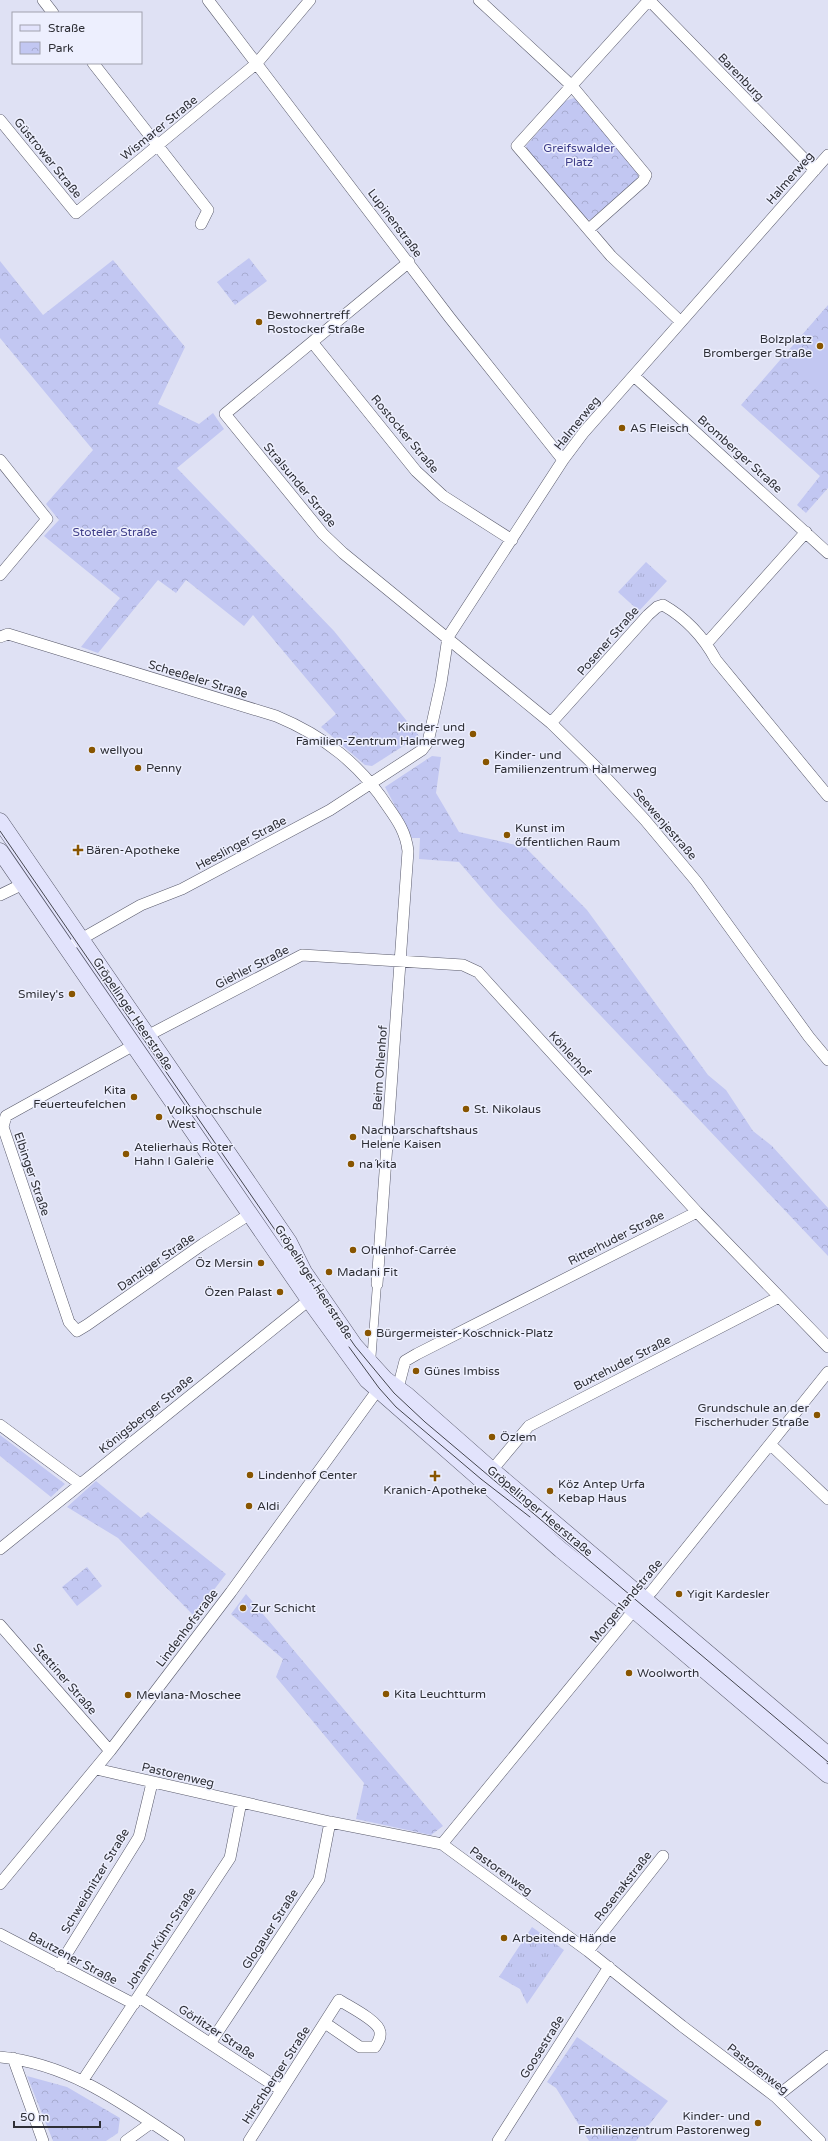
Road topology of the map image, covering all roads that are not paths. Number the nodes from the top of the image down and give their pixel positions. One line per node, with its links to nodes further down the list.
1 (43, 0): 6 (street)
2 (208, 0): 7 (street, Lupinenstraße)
3 (310, 0): 7 (street, Wismarer Straße)
4 (479, 0): 9 (street)
5 (649, 0): 9 (street); 13 (street, Barenburg)
6 (52, 12)
7 (257, 63): 11 (street, Wismarer Straße); 17 (street, Lupinenstraße)
8 (94, 64): 11 (street)
9 (572, 86): 16 (street); 16 (street)
10 (0, 120): 14 (street, Güstrower Straße)
11 (160, 146): 14 (street, Wismarer Straße); 15 (street)
12 (828, 155): 13 (street, Halmerweg)
13 (815, 170): 18 (street, Halmerweg)
14 (76, 213)
15 (201, 224)
16 (589, 229): 18 (street)
17 (409, 262): 19 (street); 22 (street, Lupinenstraße)
18 (681, 322): 20 (street, Halmerweg)
19 (312, 342): 24 (street, Rostocker Straße); 28 (street, Stralsunder Straße)
20 (634, 376): 22 (street, Halmerweg); 23 (street, Bromberger Straße)
21 (0, 460): 26 (street)
22 (563, 460): 24 (street, Halmerweg)
23 (806, 532): 25 (street, Bromberger Straße); 29 (street)
24 (512, 540): 28 (street, Halmerweg)
25 (828, 553)
26 (0, 575)
27 (0, 637): 32 (street, Scheeßeler Straße)
28 (448, 637): 30 (street, Seewenjestraße); 31 (street, Halmerweg)
29 (707, 643): 30 (street, Posener Straße); 33 (street, Posener Straße)
30 (552, 723): 42 (street, Seewenjestraße)
31 (422, 750): 32 (street, Heeslinger Straße)
32 (372, 783): 38 (street, Heeslinger Straße); 40 (street, Beim Ohlenhof)
33 (828, 796)
34 (0, 821): 38 (main road, Gröpelinger Heerstraße)
35 (0, 851): 36 (main road, Gröpelinger Heerstraße)
36 (23, 884): 37 (street); 39 (main road, Gröpelinger Heerstraße)
37 (0, 895)
38 (82, 938): 39 (street, Heeslinger Straße); 41 (main road, Gröpelinger Heerstraße)
39 (66, 948): 41 (main road, Gröpelinger Heerstraße)
40 (400, 961): 41 (street, Giehler Straße); 43 (street, Köhlerhof); 45 (street, Beim Ohlenhof)
41 (141, 1040): 44 (main road, Gröpelinger Heerstraße); 48 (street, Elbinger Straße); 50 (main road, Gröpelinger Heerstraße)
42 (828, 1060)
43 (697, 1212): 46 (street); 53 (street, Ritterhuder Straße)
44 (250, 1214): 47 (main road, Gröpelinger Heerstraße); 48 (street, Danziger Straße)
45 (377, 1284): 50 (street, Beim Ohlenhof)
46 (779, 1297): 49 (street); 56 (street, Buxtehuder Straße)
47 (309, 1300): 52 (main road, Gröpelinger Heerstraße); 57 (street, Königsberger Straße)
48 (77, 1331)
49 (828, 1347)
50 (371, 1365): 52 (main road, Gröpelinger Heerstraße)
51 (828, 1372): 55 (street, Morgenlandstraße)
52 (381, 1385): 53 (main road, Gröpelinger Heerstraße); 60 (main road, Gröpelinger Heerstraße); 62 (street, Lindenhofstraße)
53 (398, 1388): 56 (main road, Gröpelinger Heerstraße)
54 (0, 1425): 57 (street)
55 (771, 1445): 58 (street); 60 (street, Morgenlandstraße)
56 (492, 1470): 60 (main road, Gröpelinger Heerstraße)
57 (80, 1484): 59 (street, Königsberger Straße)
58 (828, 1499)
59 (0, 1549)
60 (639, 1605): 63 (main road, Gröpelinger Heerstraße); 65 (main road, Gröpelinger Heerstraße); 69 (street, Morgenlandstraße)
61 (0, 1625): 62 (street, Stettiner Straße)
62 (110, 1751): 64 (street, Lindenhofstraße)
63 (828, 1755)
64 (96, 1769): 66 (street, Pastorenweg); 71 (street, Lindenhofstraße)
65 (828, 1775)
66 (152, 1783): 67 (street, Pastorenweg); 74 (street, Schweidnitzer Straße)
67 (241, 1802): 68 (street, Pastorenweg); 76 (street, Johann-Kühn-Straße)
68 (330, 1822): 69 (street, Pastorenweg); 78 (street, Glogauer Straße)
69 (442, 1844): 73 (street, Pastorenweg)
70 (663, 1856): 73 (street, Rosenakstraße)
71 (0, 1884)
72 (0, 1934): 74 (street, Bautzener Straße)
73 (588, 1951): 75 (street, Pastorenweg)
74 (59, 1966): 76 (street, Bautzener Straße)
75 (609, 1967): 84 (street, Pastorenweg); 90 (street, Goosestraße)
76 (136, 2000): 78 (street, Görlitzer Straße); 82 (street, Johann-Kühn-Straße)
77 (324, 2023): 77 (street, Hirschberger Straße); 83 (street, Hirschberger Straße)
78 (211, 2042): 83 (street, Görlitzer Straße)
79 (828, 2056): 84 (street)
80 (0, 2057): 81 (street)
81 (13, 2058): 82 (street); 86 (street)
82 (83, 2080): 85 (street)
83 (281, 2090): 89 (street, Hirschberger Straße)
84 (776, 2097): 91 (street, Pastorenweg)
85 (151, 2123): 87 (street); 88 (street)
86 (43, 2141)
87 (126, 2141)
88 (179, 2141)
89 (249, 2141)
90 (498, 2141)
91 (820, 2141)

